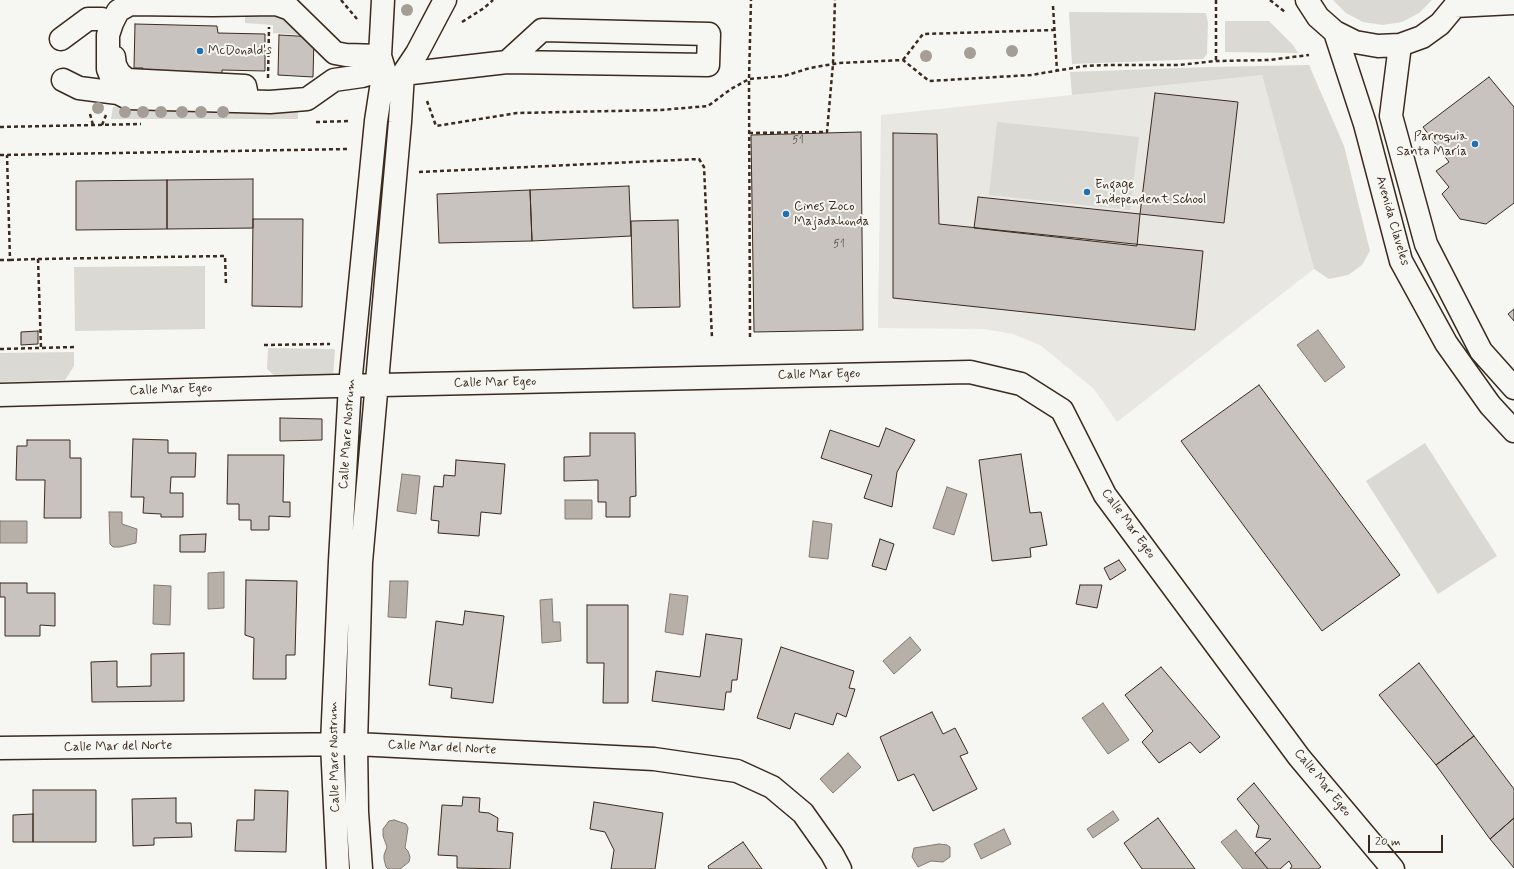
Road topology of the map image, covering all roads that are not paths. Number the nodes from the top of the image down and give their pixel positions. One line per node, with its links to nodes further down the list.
1 (383, 0): 13 (street, Calle Mare Nostrum)
2 (444, 0): 13 (street)
3 (1308, 0): 8 (street)
4 (1514, 2): 5 (street)
5 (1456, 3): 10 (street)
6 (213, 5): 7 (street); 11 (street); 17 (street)
7 (112, 23): 9 (street); 16 (street)
8 (1335, 32): 10 (street); 22 (street, Avenida Claveles)
9 (61, 39)
10 (1400, 45): 20 (street)
11 (335, 53): 13 (street); 15 (street)
12 (507, 62): 12 (street); 13 (street)
13 (389, 66): 15 (street); 18 (street, Calle Mare Nostrum); 19 (street, Calle Mare Nostrum)
14 (63, 80): 16 (street)
15 (334, 80): 17 (street)
16 (123, 96): 17 (street)
17 (248, 101)
18 (350, 385): 19 (street, Calle Mar Egeo); 21 (street, Calle Mar Egeo); 23 (street, Calle Mare Nostrum)
19 (377, 385): 24 (street, Calle Mare Nostrum); 29 (street, Calle Mar Egeo)
20 (1514, 388)
21 (0, 395)
22 (1514, 431)
23 (332, 744): 24 (street, Calle Mar del Norte); 25 (street, Calle Mar del Norte); 26 (street, Calle Mare Nostrum)
24 (356, 744): 27 (street, Calle Mare Nostrum); 28 (street, Calle Mar del Norte)
25 (0, 748)
26 (338, 869)
27 (361, 869)
28 (840, 869)
29 (1393, 869)

